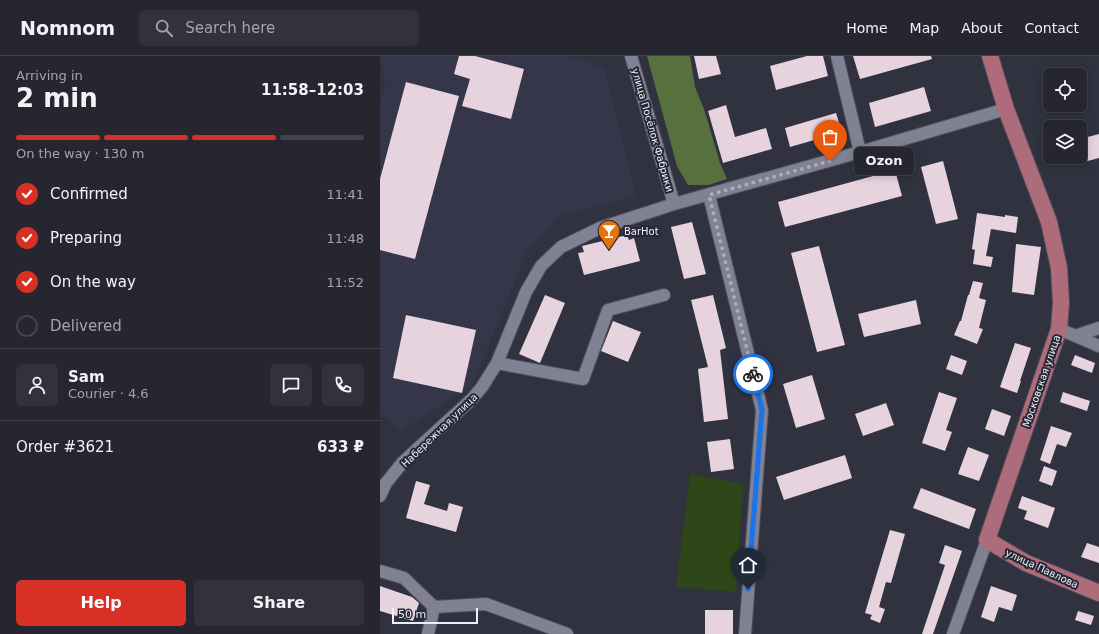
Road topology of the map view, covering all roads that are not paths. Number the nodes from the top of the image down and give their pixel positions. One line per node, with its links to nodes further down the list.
1 (631, 56): 7 (street, улица Посёлок Фабрики)
2 (837, 56): 5 (street)
3 (990, 56): 4 (main road, Московская улица)
4 (1006, 109): 5 (street, улица Посёлок Фабрики); 10 (main road, Московская улица)
5 (860, 152): 6 (street, улица Посёлок Фабрики)
6 (709, 195): 7 (street, улица Посёлок Фабрики); 21 (street)
7 (674, 204): 13 (street, улица Посёлок Фабрики)
8 (664, 295): 13 (street)
9 (1099, 328): 11 (street)
10 (1059, 329): 11 (street); 15 (main road, Московская улица)
11 (1075, 336): 12 (street)
12 (1099, 346)
13 (497, 363): 14 (street, Набережная улица)
14 (380, 496)
15 (987, 540): 17 (main road, улица Павлова); 22 (street, Московская улица)
16 (380, 571): 18 (street)
17 (1099, 593)
18 (434, 607): 19 (street); 20 (street)
19 (428, 634)
20 (567, 634)
21 (745, 634)
22 (953, 634)

